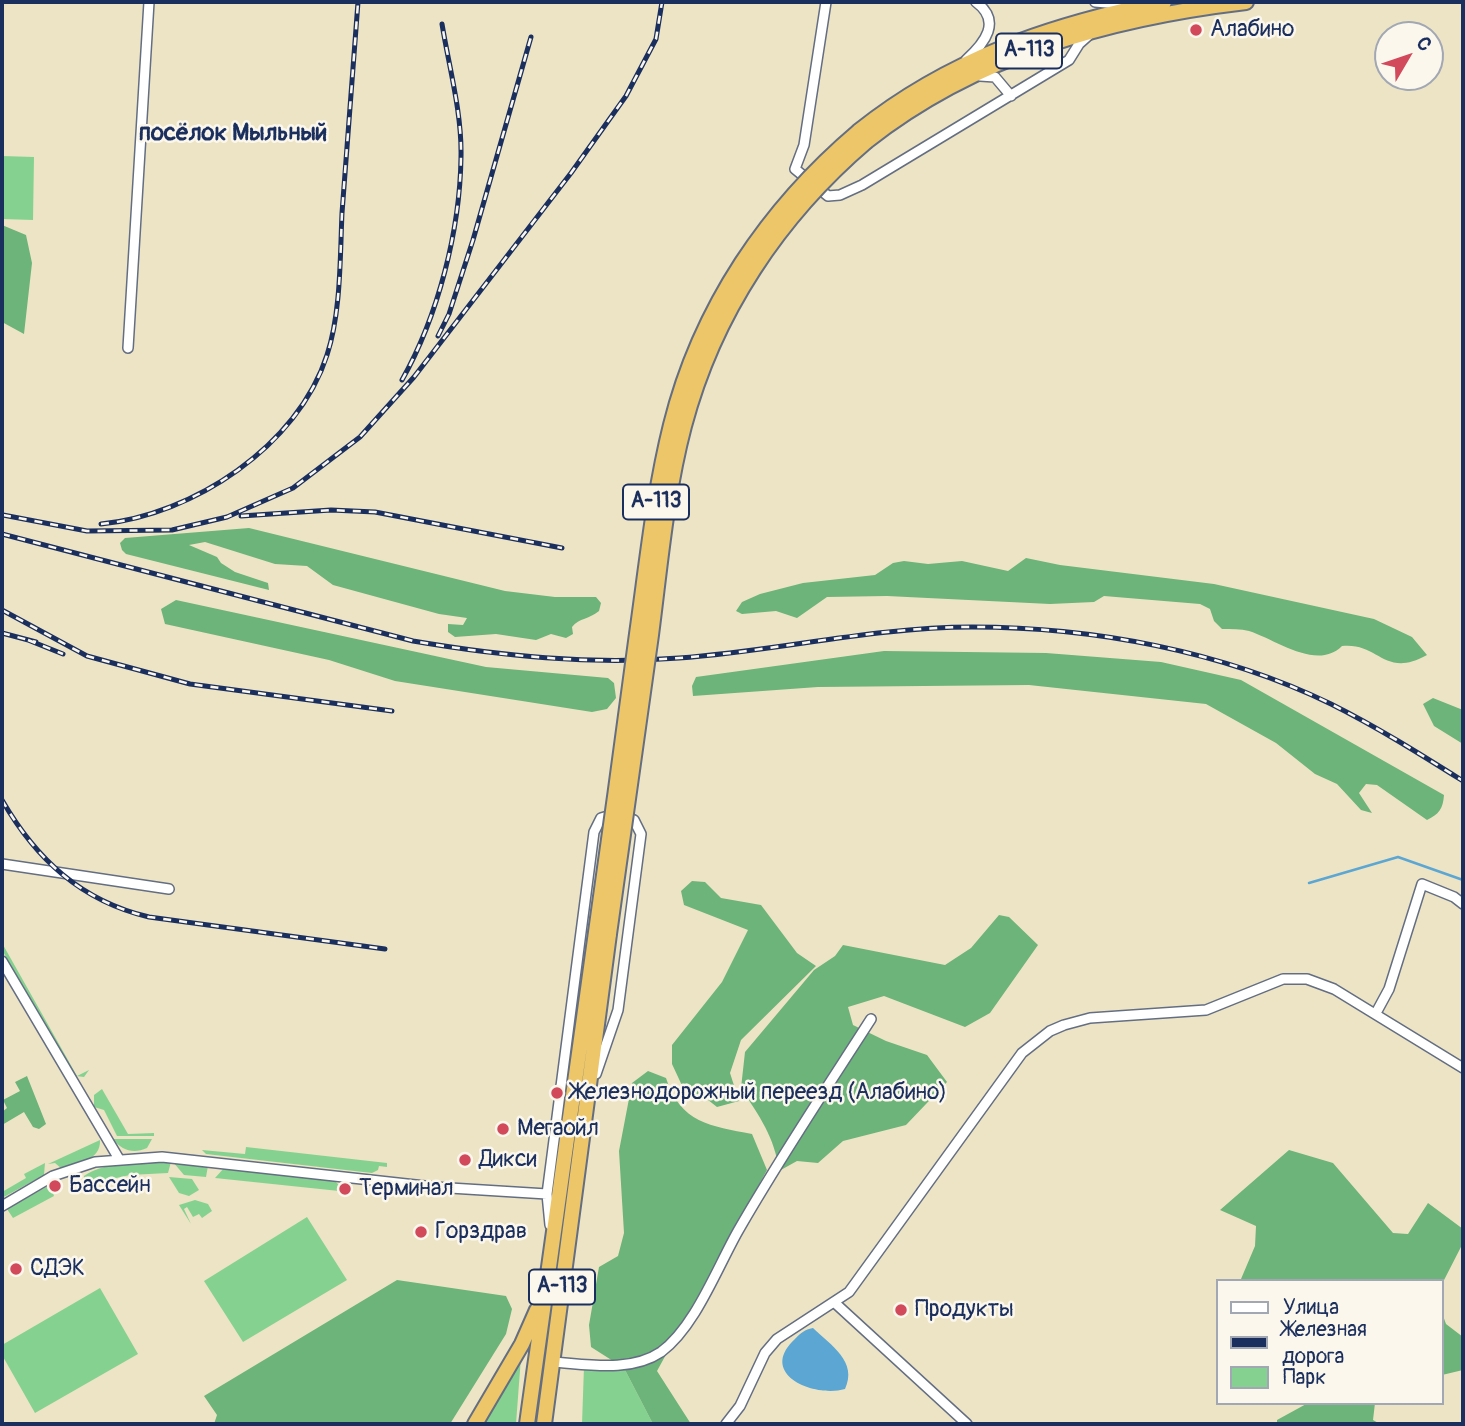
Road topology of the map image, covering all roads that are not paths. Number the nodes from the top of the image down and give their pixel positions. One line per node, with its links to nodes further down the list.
1 (149, 2): 13 (street)
2 (826, 2): 11 (street)
3 (976, 2): 9 (street)
4 (1095, 2): 7 (street)
5 (1164, 2): 7 (highway, А-113)
6 (1246, 2): 8 (highway, А-113)
7 (1141, 6): 9 (highway, А-113)
8 (1101, 29): 10 (highway, А-113); 11 (street)
9 (960, 65): 12 (highway, А-113)
10 (959, 80): 11 (street); 12 (highway, А-113)
11 (1010, 96)
12 (863, 136): 17 (highway, А-113, bridge)
13 (128, 348)
14 (2, 864): 15 (street)
15 (169, 888)
16 (1463, 904): 19 (street)
17 (603, 933): 20 (highway, А-113); 24 (highway, А-113)
18 (2, 961): 25 (street)
19 (1376, 1013): 22 (street); 30 (street)
20 (584, 1019): 23 (street); 28 (highway, А-113)
21 (870, 1019): 31 (street)
22 (1463, 1068)
23 (564, 1071): 24 (street); 26 (street)
24 (583, 1127): 31 (highway, А-113)
25 (119, 1159): 26 (street); 27 (street)
26 (547, 1194): 28 (street)
27 (2, 1206)
28 (552, 1244): 29 (highway, А-113)
29 (545, 1293): 32 (highway); 33 (highway, А-113)
30 (835, 1303): 36 (street); 37 (street)
31 (551, 1369): 34 (highway, А-113); 35 (highway)
32 (475, 1424)
33 (527, 1424)
34 (544, 1424)
35 (550, 1424)
36 (726, 1424)
37 (967, 1424)

